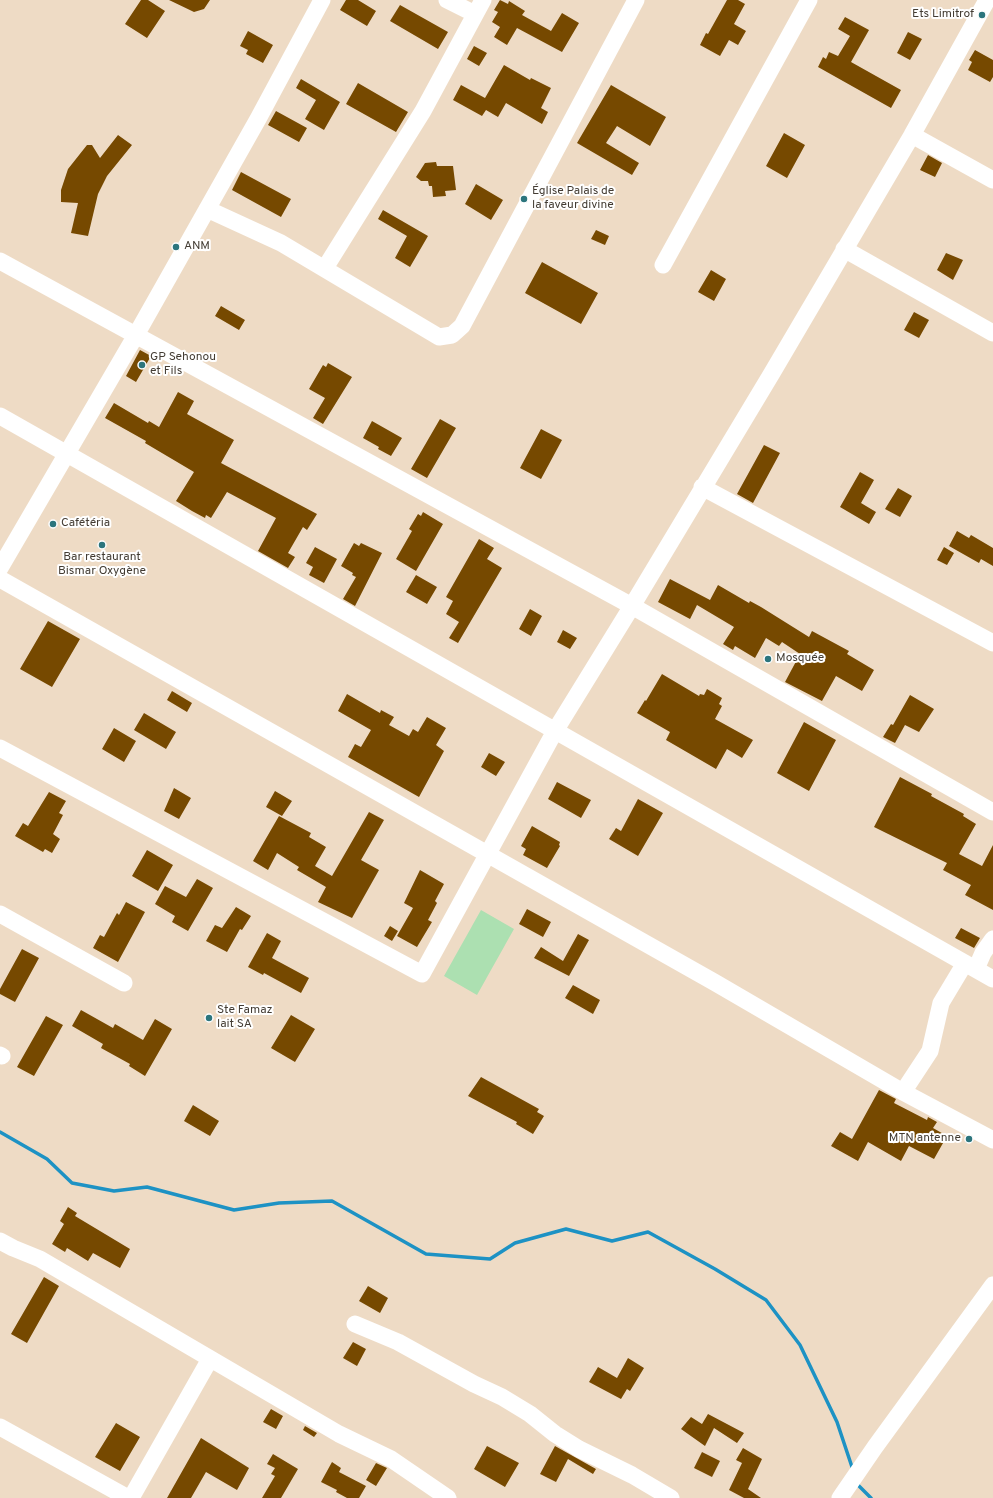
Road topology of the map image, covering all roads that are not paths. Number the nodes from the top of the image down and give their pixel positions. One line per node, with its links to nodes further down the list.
1 (322, 0): 9 (street)
2 (447, 0): 6 (street)
3 (636, 0): 13 (street)
4 (809, 0): 12 (street)
5 (988, 0): 7 (street)
6 (479, 7): 13 (street)
7 (912, 135): 8 (street); 10 (street)
8 (993, 180)
9 (207, 209): 13 (street); 15 (street)
10 (844, 249): 14 (street); 18 (street)
11 (0, 261): 15 (street)
12 (663, 266)
13 (325, 268)
14 (993, 333)
15 (136, 335): 17 (street); 21 (street)
16 (0, 416): 17 (street)
17 (67, 453): 19 (street); 23 (street)
18 (702, 487): 21 (street); 22 (street)
19 (0, 568)
20 (0, 579): 26 (street)
21 (632, 606): 23 (street); 25 (street)
22 (993, 643)
23 (555, 731): 26 (street); 29 (street)
24 (0, 748): 26 (street)
25 (993, 812)
26 (489, 854): 32 (street)
27 (0, 914): 31 (street)
28 (993, 939): 29 (street)
29 (970, 966): 30 (street); 32 (street)
30 (993, 979)
31 (124, 983)
32 (903, 1092): 33 (street)
33 (993, 1140)
34 (0, 1241): 37 (street)
35 (993, 1284): 43 (street)
36 (355, 1324): 42 (street)
37 (210, 1359): 40 (street); 41 (street)
38 (0, 1427): 39 (street)
39 (128, 1498)
40 (131, 1498)
41 (448, 1498)
42 (671, 1498)
43 (840, 1498)

